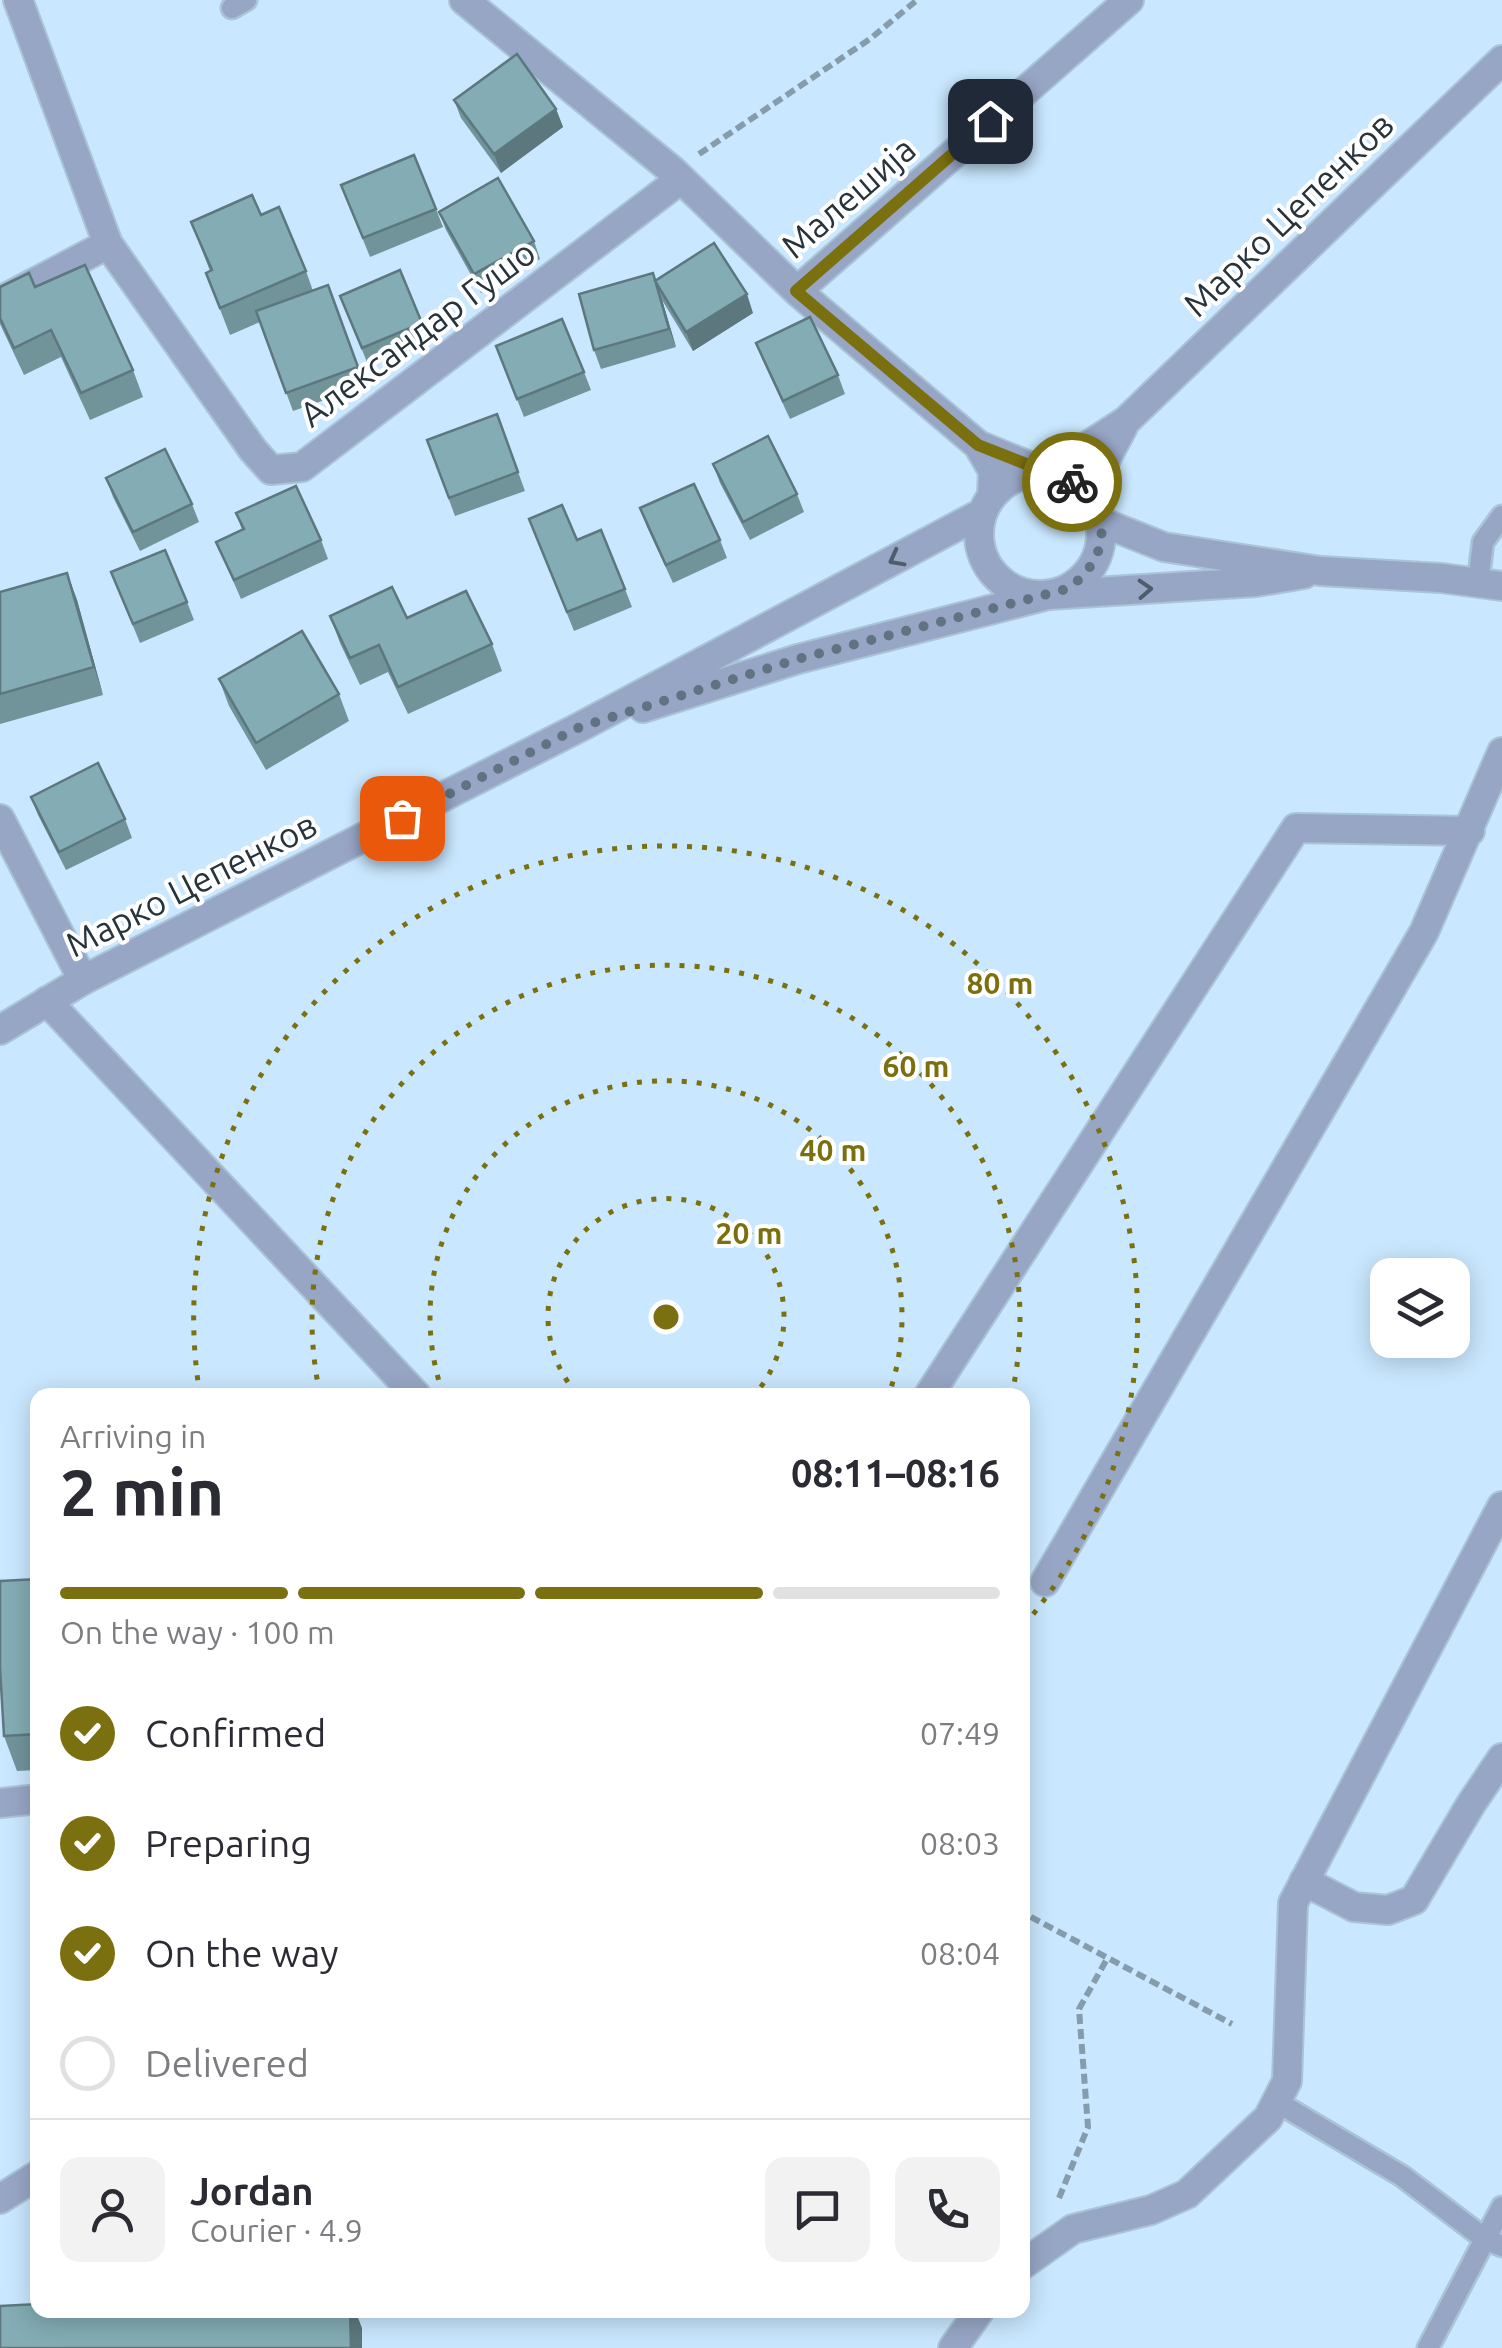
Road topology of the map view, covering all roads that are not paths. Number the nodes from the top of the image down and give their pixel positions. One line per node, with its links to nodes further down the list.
1 (18, 0): 6 (street)
2 (464, 0): 5 (street)
3 (1129, 0): 7 (street, Малешија)
4 (1502, 60): 9 (street, Марко Цепенков)
5 (677, 176): 6 (street, Александар Гушо); 7 (street)
6 (108, 244): 8 (street)
7 (796, 291): 10 (street)
8 (0, 301)
9 (1126, 421): 11 (street); 13 (street)
10 (978, 445): 11 (street); 12 (street)
11 (1046, 473): 12 (street); 13 (street)
12 (987, 504): 17 (street); 18 (street, one-way to 18)
13 (1097, 513): 15 (street); 17 (street)
14 (1502, 516): 16 (lane)
15 (1320, 571): 16 (street); 17 (street, one-way to 15)
16 (1490, 585)
17 (1048, 595): 18 (street)
18 (580, 727): 22 (street, Марко Цепенков)
19 (1502, 752): 21 (street)
20 (0, 819): 22 (street)
21 (1470, 831): 26 (street); 28 (street)
22 (82, 980): 23 (street, Марко Цепенков)
23 (47, 1002): 24 (street, Марко Цепенков); 25 (street)
24 (0, 1030)
25 (409, 1388)
26 (934, 1388)
27 (1502, 1506): 32 (street)
28 (1045, 1582)
29 (1502, 1758): 32 (street)
30 (30, 1800): 31 (street)
31 (0, 1803)
32 (1304, 1882): 33 (street)
33 (1276, 2102): 37 (lane); 38 (street)
34 (30, 2181): 35 (street)
35 (0, 2199)
36 (1502, 2207): 37 (lane)
37 (1494, 2242): 41 (lane)
38 (1030, 2259)
39 (974, 2318): 40 (street)
40 (953, 2348)
41 (1428, 2348)

